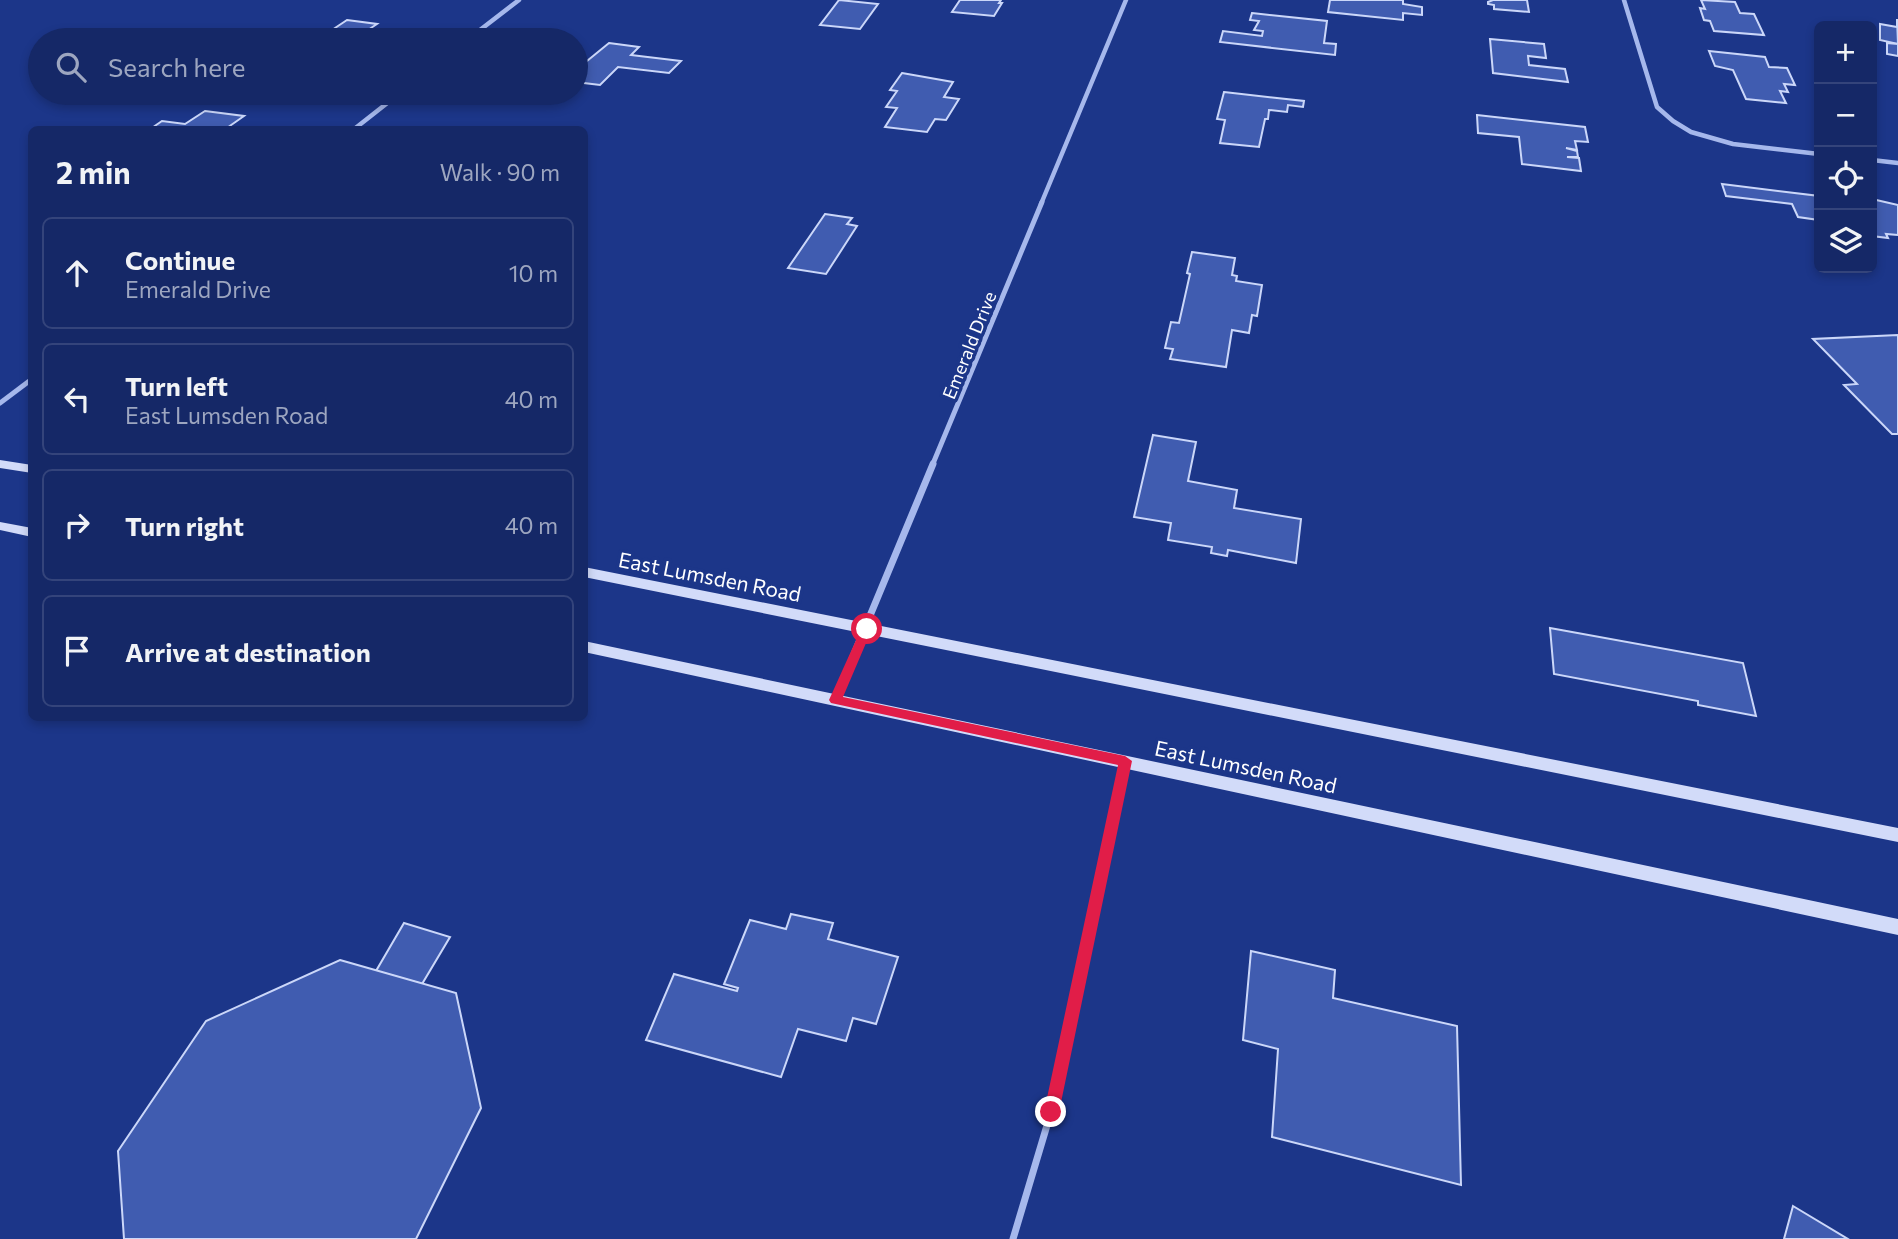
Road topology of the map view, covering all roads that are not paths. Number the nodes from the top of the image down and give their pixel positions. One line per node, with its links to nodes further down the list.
1 (519, 0): 4 (street)
2 (1126, 0): 17 (street, Emerald Drive)
3 (1625, 0): 7 (street)
4 (483, 28)
5 (384, 105): 6 (street)
6 (357, 126)
7 (1814, 153)
8 (1877, 161): 9 (street)
9 (1898, 163)
10 (28, 382): 11 (street)
11 (0, 403)
12 (0, 464): 13 (main road)
13 (28, 468)
14 (0, 526): 15 (main road)
15 (28, 532)
16 (588, 573): 17 (main road, East Lumsden Road)
17 (867, 629): 19 (street, Emerald Drive); 21 (main road, East Lumsden Road)
18 (588, 647): 19 (main road, East Lumsden Road)
19 (835, 700): 20 (main road, East Lumsden Road)
20 (1125, 761): 22 (main road, East Lumsden Road); 23 (lane)
21 (1898, 835)
22 (1898, 927)
23 (1013, 1239)

